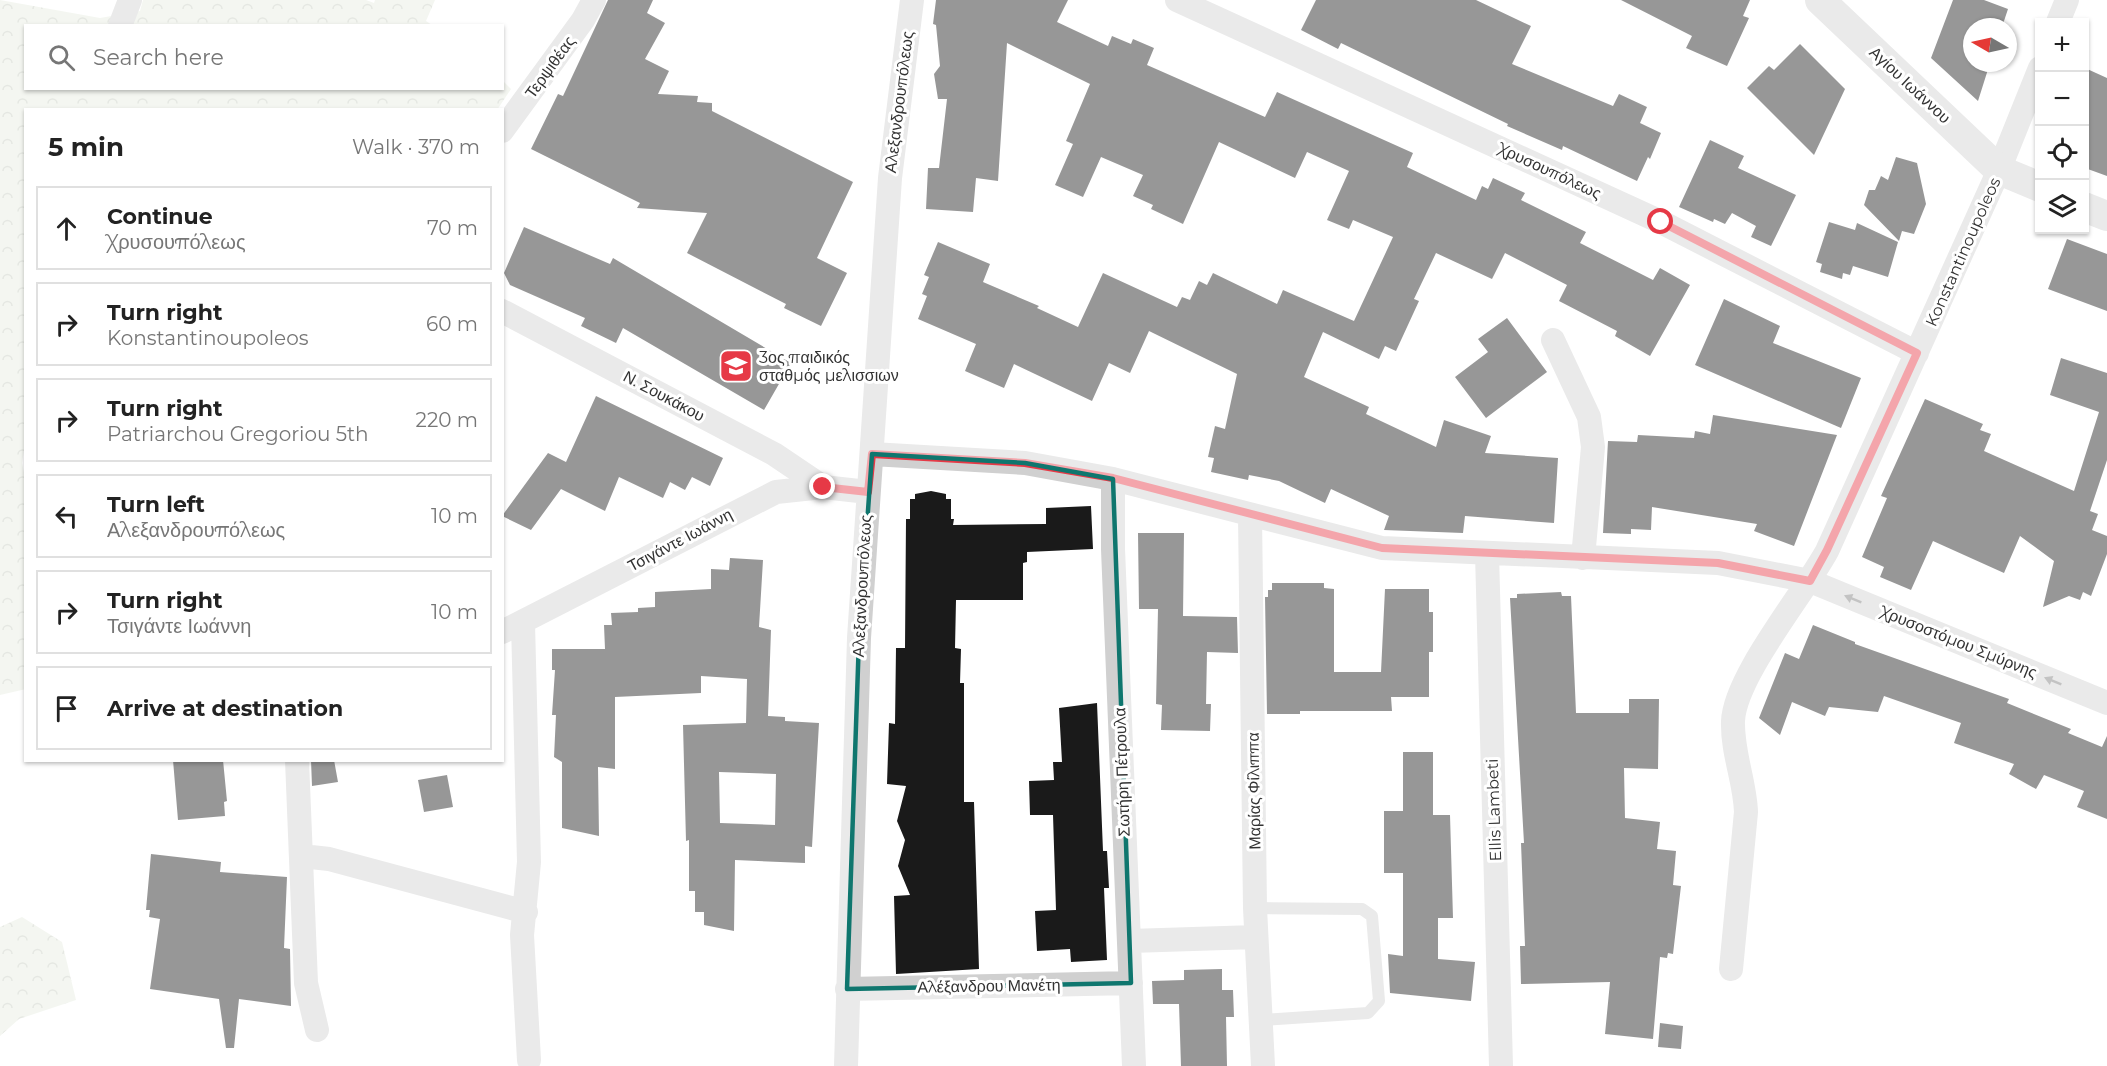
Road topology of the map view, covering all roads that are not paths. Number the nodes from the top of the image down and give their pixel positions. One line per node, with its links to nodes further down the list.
1 (130, 0): 8 (street)
2 (594, 0): 10 (street, Τερψιθέας)
3 (912, 0): 18 (street, Αλεξανδρουπόλεως)
4 (1177, 0): 17 (street, Χρυσουπόλεως)
5 (1820, 0): 11 (street, Αγίου Ιωάννου)
6 (2067, 0): 7 (street)
7 (2060, 18)
8 (121, 24)
9 (2038, 72): 11 (street, Konstantinoupoleos)
10 (504, 128)
11 (1999, 170): 12 (street); 17 (street, Konstantinoupoleos)
12 (2035, 185)
13 (2089, 209): 14 (street)
14 (2107, 216)
15 (504, 312): 20 (street, Ν. Σουκάκου)
16 (1553, 340): 24 (street)
17 (1917, 353): 25 (street, Konstantinoupoleos)
18 (872, 454): 19 (street, Χρυσοστόμου Σμύρνης); 21 (street, Αλεξανδρουπόλεως)
19 (1113, 478): 22 (street, Χρυσοστόμου Σμύρνης); 33 (street, Σωτήρη Πέτρουλα)
20 (823, 487): 21 (street, Τσιγάντε Ιωάννη); 26 (street, Τσιγάντε Ιωάννη)
21 (868, 492): 36 (street, Αλεξανδρουπόλεως)
22 (1250, 515): 23 (street, Χρυσοστόμου Σμύρνης); 30 (street, Μαρίας Φίλιππα)
23 (1487, 554): 24 (street, Χρυσοστόμου Σμύρνης); 43 (street, Ellis Lambeti)
24 (1583, 558): 25 (street, Χρυσοστόμου Σμύρνης)
25 (1810, 581): 27 (street, Χρυσοστόμου Σμύρνης, one-way to 25); 34 (street, Konstantinoupoleos)
26 (513, 627): 31 (street)
27 (2107, 703)
28 (297, 762): 29 (street)
29 (302, 856): 31 (street); 38 (street)
30 (1255, 908): 32 (street, Μαρίας Φίλιππα); 37 (lane)
31 (526, 912): 39 (street)
32 (1256, 937): 33 (street); 37 (street, Μαρίας Φίλιππα)
33 (1130, 941): 35 (street, Σωτήρη Πέτρουλα)
34 (1731, 969)
35 (1131, 982): 36 (street, Αλέξανδρου Μανέτη); 41 (street, Σωτήρη Πέτρουλα)
36 (847, 989): 40 (street, Αλεξανδρουπόλεως)
37 (1262, 1020): 42 (street, Μαρίας Φίλιππα)
38 (317, 1030)
39 (529, 1060)
40 (846, 1066)
41 (1134, 1066)
42 (1263, 1066)
43 (1501, 1066)

